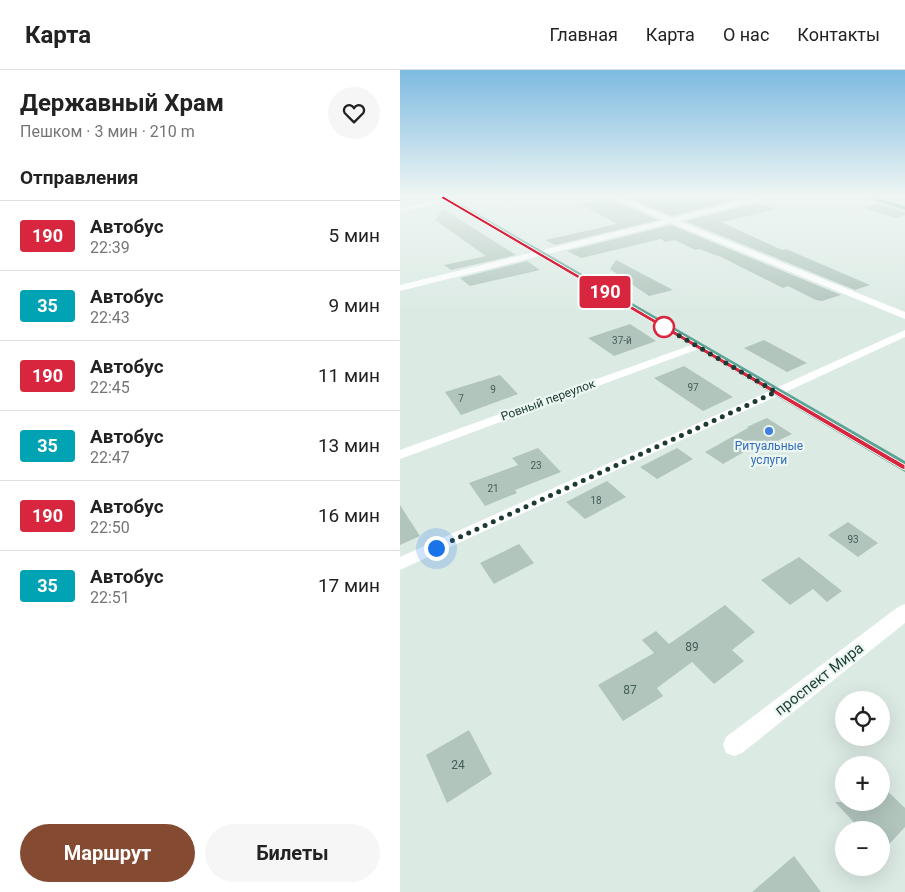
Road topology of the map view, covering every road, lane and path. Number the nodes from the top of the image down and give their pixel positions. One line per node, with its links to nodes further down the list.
1 (508, 235): 4 (main road)
2 (615, 235): 4 (street)
3 (707, 235): 6 (street)
4 (540, 254): 5 (street); 8 (main road)
5 (400, 288)
6 (905, 316)
7 (905, 333): 9 (street)
8 (697, 346): 9 (main road); 10 (street, Ровный переулок)
9 (776, 392): 11 (main road); 12 (street)
10 (400, 455)
11 (905, 467)
12 (400, 564)
13 (905, 612): 14 (street, проспект Мира)
14 (734, 746)

